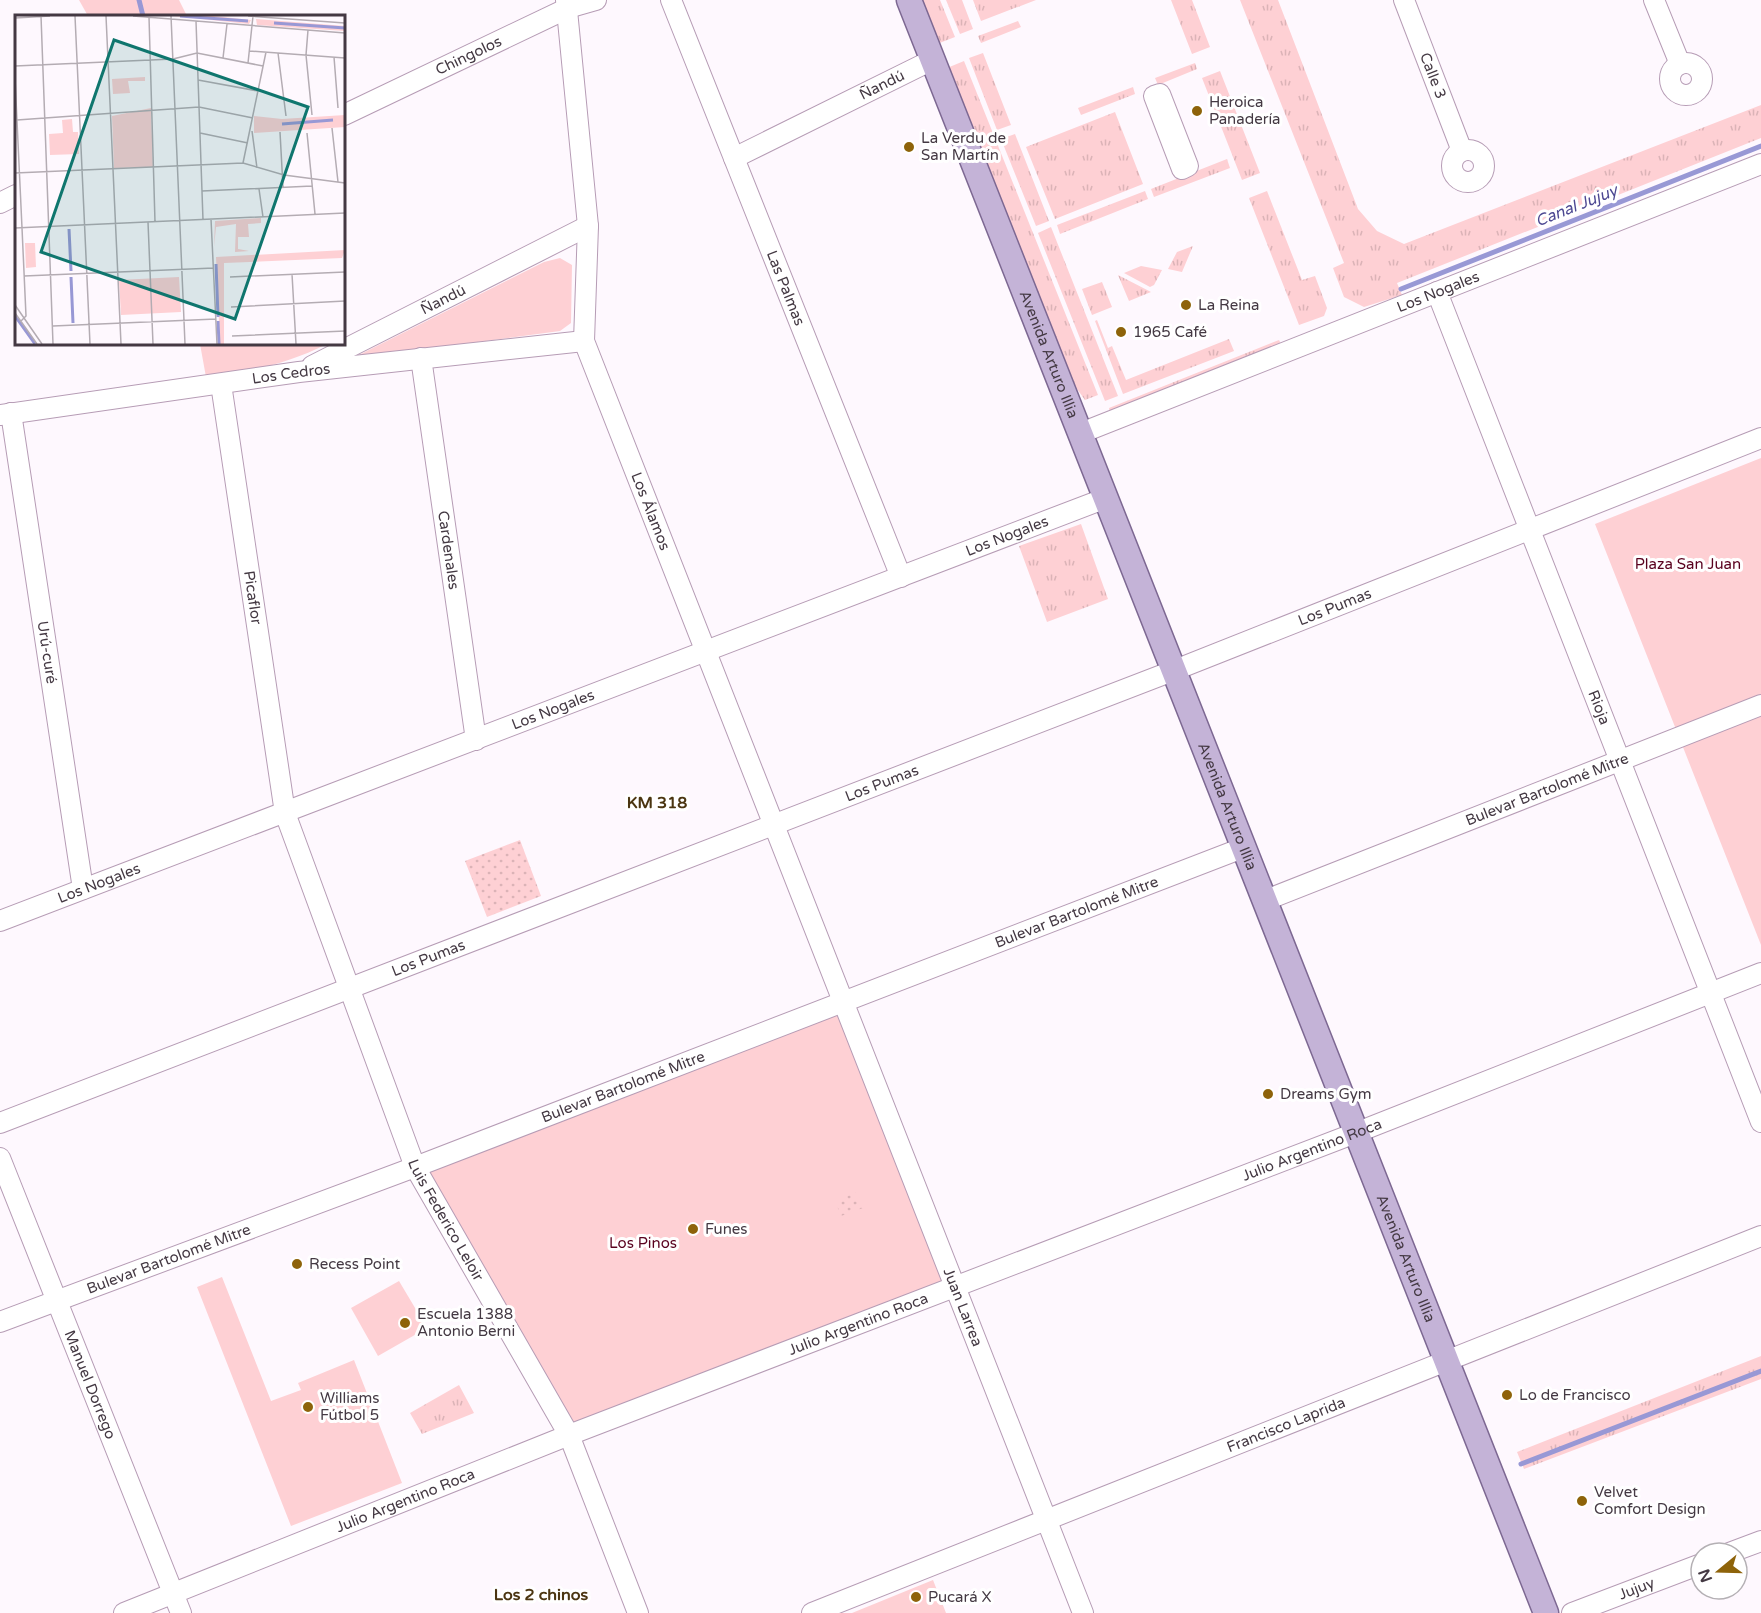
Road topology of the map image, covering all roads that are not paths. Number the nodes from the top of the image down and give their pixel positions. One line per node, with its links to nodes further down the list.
1 (596, 0): 6 (street, Chingolos)
2 (671, 0): 12 (street, Las Palmas)
3 (909, 0): 7 (main road, Avenida Arturo Illia)
4 (1404, 0): 11 (street, Calle 3)
5 (1654, 0): 8 (street)
6 (567, 4): 10 (street, Chingolos); 17 (street, Los Álamos)
7 (932, 60): 12 (street, Ñandú); 24 (main road, Avenida Arturo Illia)
8 (1680, 64)
9 (1156, 93): 14 (street)
10 (345, 115)
11 (1462, 151)
12 (734, 158): 28 (street, Las Palmas)
13 (1761, 164): 18 (street, Los Nogales)
14 (1186, 169)
15 (15, 196): 16 (street)
16 (0, 203)
17 (588, 226): 19 (street, Los Álamos); 21 (street, Ñandú)
18 (1437, 292): 24 (street, Los Nogales); 27 (street, Rioja)
19 (584, 341): 20 (street, Los Cedros); 29 (street, Los Álamos)
20 (420, 358): 21 (street, Los Cedros); 32 (street, Cardenales)
21 (299, 372): 22 (street, Los Cedros)
22 (221, 384): 23 (street, Los Cedros); 34 (street, Picaflor)
23 (5, 414): 37 (street, Urú-curé)
24 (1081, 433): 26 (main road, Avenida Arturo Illia)
25 (1761, 438): 27 (street, Los Pumas)
26 (1106, 498): 28 (street, Los Nogales); 30 (main road, Avenida Arturo Illia)
27 (1530, 530): 30 (street, Los Pumas); 33 (street, Rioja)
28 (901, 577): 29 (street, Los Nogales)
29 (705, 652): 32 (street, Los Nogales); 35 (street, Los Álamos)
30 (1175, 670): 35 (street, Los Pumas); 36 (main road, Avenida Arturo Illia)
31 (1761, 705): 33 (street, Bulevar Bartolomé Mitre)
32 (476, 740): 34 (street, Los Nogales)
33 (1620, 760): 38 (street, Bulevar Bartolomé Mitre); 42 (street, Rioja)
34 (285, 813): 37 (street, Los Nogales); 41 (street, Luis Federico Leloir)
35 (773, 825): 41 (street, Los Pumas); 43 (street, Los Álamos)
36 (1245, 847): 38 (main road, Avenida Arturo Illia); 43 (street, Bulevar Bartolomé Mitre)
37 (82, 889): 39 (street, Los Nogales)
38 (1266, 900): 46 (main road, Avenida Arturo Illia)
39 (0, 921)
40 (1761, 973): 42 (street, Julio Argentino Roca)
41 (350, 988): 45 (street, Los Pumas); 48 (street, Luis Federico Leloir)
42 (1711, 993): 44 (street, Rioja); 46 (street, Julio Argentino Roca)
43 (842, 1002): 48 (street, Bulevar Bartolomé Mitre); 50 (street, Juan Larrea)
44 (1761, 1122)
45 (0, 1124)
46 (1358, 1132): 50 (street, Julio Argentino Roca); 53 (main road, Avenida Arturo Illia)
47 (0, 1158): 51 (street, Manuel Dorrego)
48 (415, 1167): 51 (street, Bulevar Bartolomé Mitre); 54 (street, Luis Federico Leloir)
49 (1761, 1236): 53 (street, Francisco Laprida)
50 (953, 1287): 54 (street, Julio Argentino Roca); 55 (street, Juan Larrea)
51 (57, 1301): 52 (street, Bulevar Bartolomé Mitre); 57 (street, Manuel Dorrego)
52 (0, 1322)
53 (1447, 1359): 55 (street, Francisco Laprida); 63 (main road, Avenida Arturo Illia)
54 (569, 1435): 57 (street, Julio Argentino Roca); 60 (street, Luis Federico Leloir)
55 (1046, 1520): 61 (street, Francisco Laprida); 62 (street, Juan Larrea)
56 (1689, 1569): 64 (street, Jujuy)
57 (172, 1592): 58 (street, Julio Argentino Roca); 59 (street, Manuel Dorrego)
58 (124, 1613)
59 (181, 1613)
60 (638, 1613)
61 (812, 1613)
62 (1083, 1613)
63 (1546, 1613)
64 (1572, 1613)

